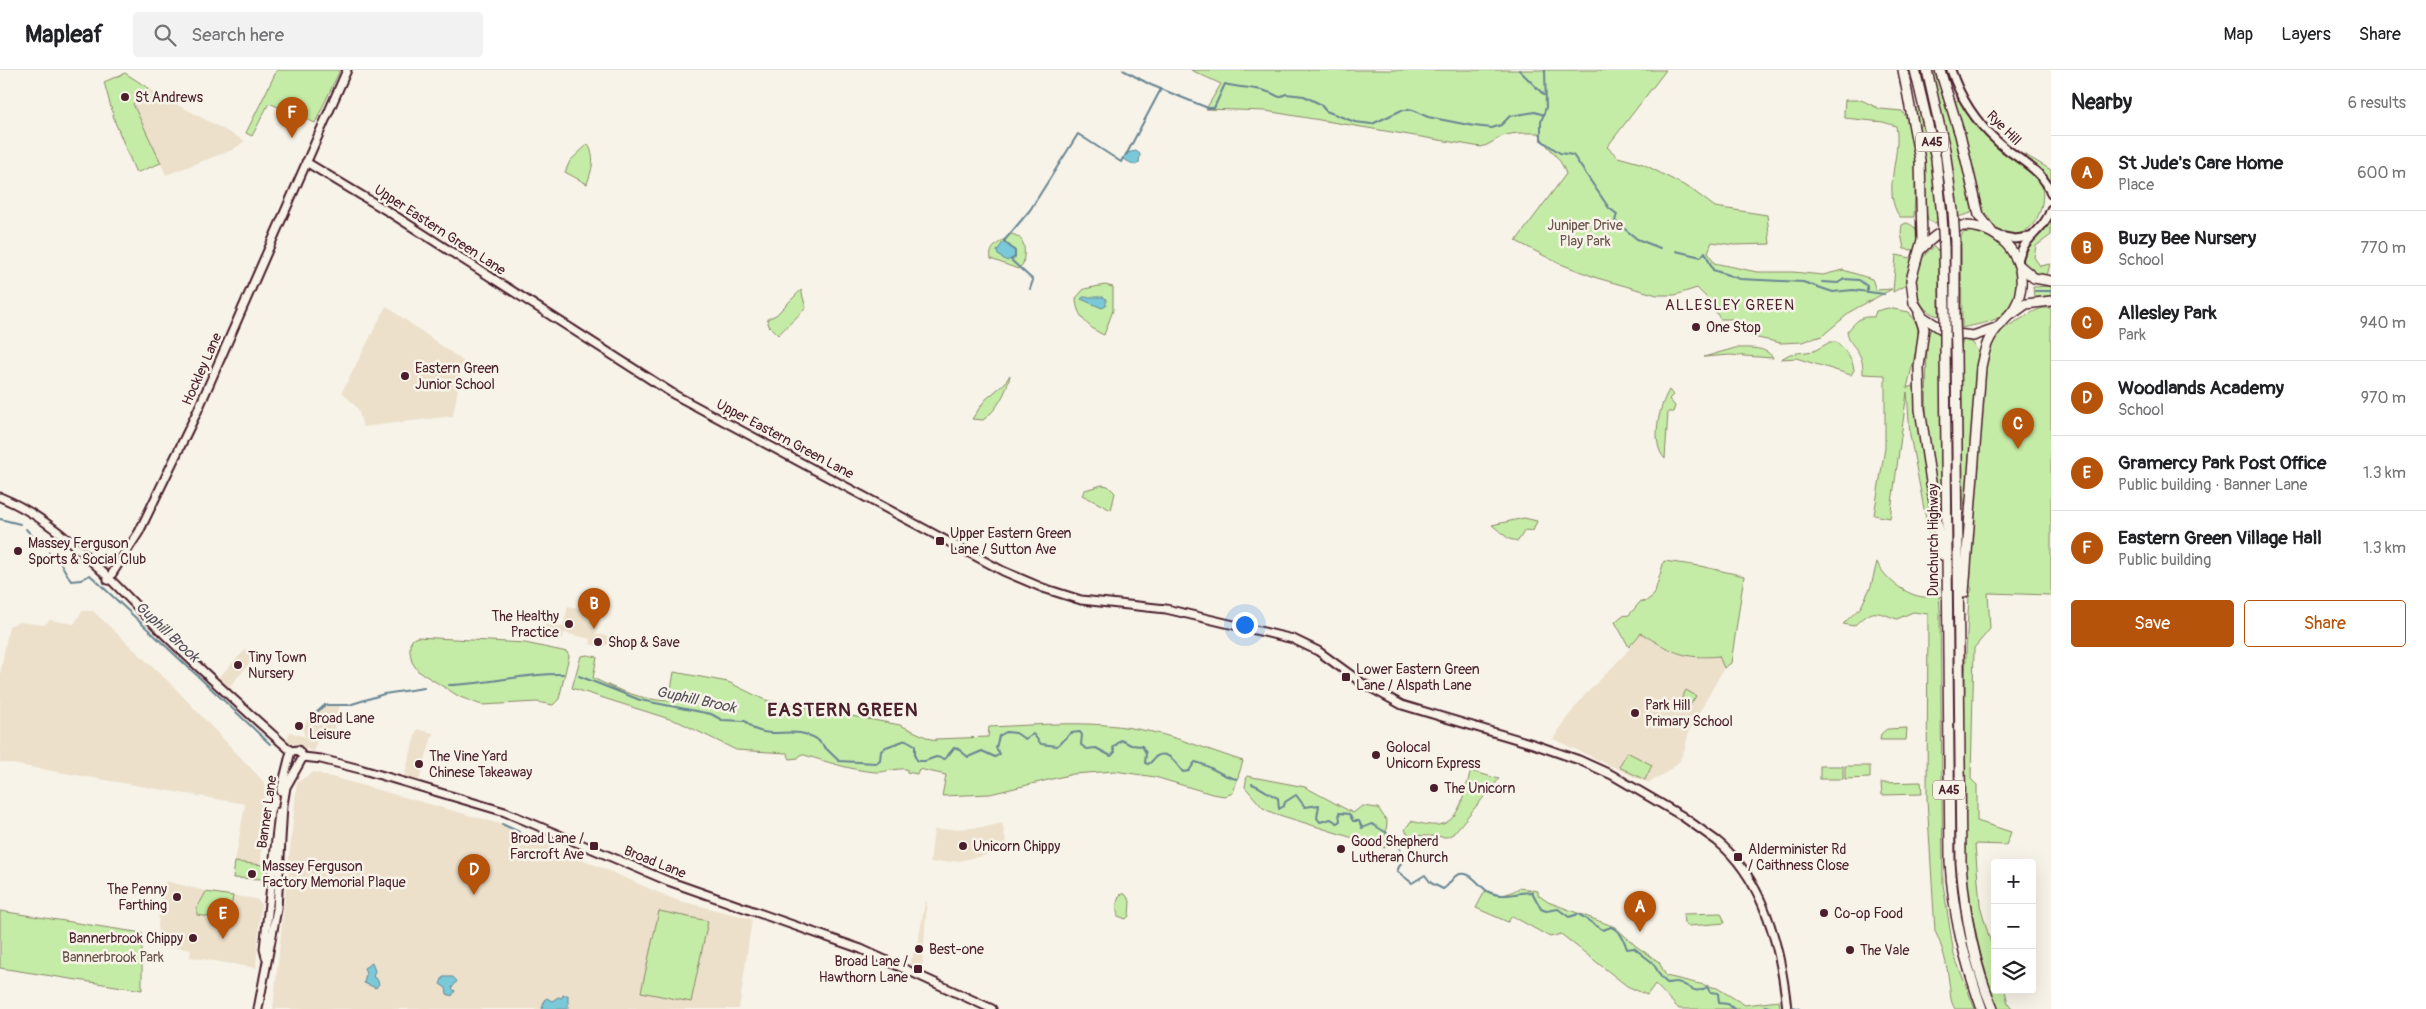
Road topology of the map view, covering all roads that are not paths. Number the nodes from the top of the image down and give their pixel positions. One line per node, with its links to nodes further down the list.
1 (347, 70): 7 (street, Hockley Lane)
2 (1903, 70): 12 (highway)
3 (1915, 70): 20 (highway, Dunchurch Highway / A45, bridge)
4 (1927, 70): 22 (highway, Dunchurch Highway / A45, bridge)
5 (1940, 70): 10 (highway)
6 (1952, 70): 8 (street, Rye Hill)
7 (306, 162): 21 (street, Hockley Lane); 29 (street, Upper Eastern Green Lane)
8 (2051, 194)
9 (2051, 210): 11 (street)
10 (1997, 235): 11 (street); 12 (highway); 13 (highway)
11 (2030, 237): 13 (street)
12 (1920, 250): 16 (highway)
13 (2018, 263): 14 (highway); 17 (highway)
14 (2051, 281)
15 (2051, 301): 17 (highway)
16 (1919, 313): 18 (highway); 20 (highway)
17 (2009, 318): 18 (highway)
18 (2000, 326): 22 (highway)
19 (0, 497): 21 (street)
20 (1946, 567): 30 (highway, Dunchurch Highway / A45)
21 (108, 580): 23 (street)
22 (1958, 635): 31 (highway, Dunchurch Highway / A45)
23 (291, 751): 24 (street); 25 (street)
24 (288, 760): 25 (street); 26 (street, Banner Lane)
25 (302, 760): 26 (street, Banner Lane); 28 (street, Broad Lane)
26 (266, 957): 27 (street, Banner Lane)
27 (258, 1009)
28 (992, 1009)
29 (1787, 1009)
30 (1982, 1009)
31 (1993, 1009)

